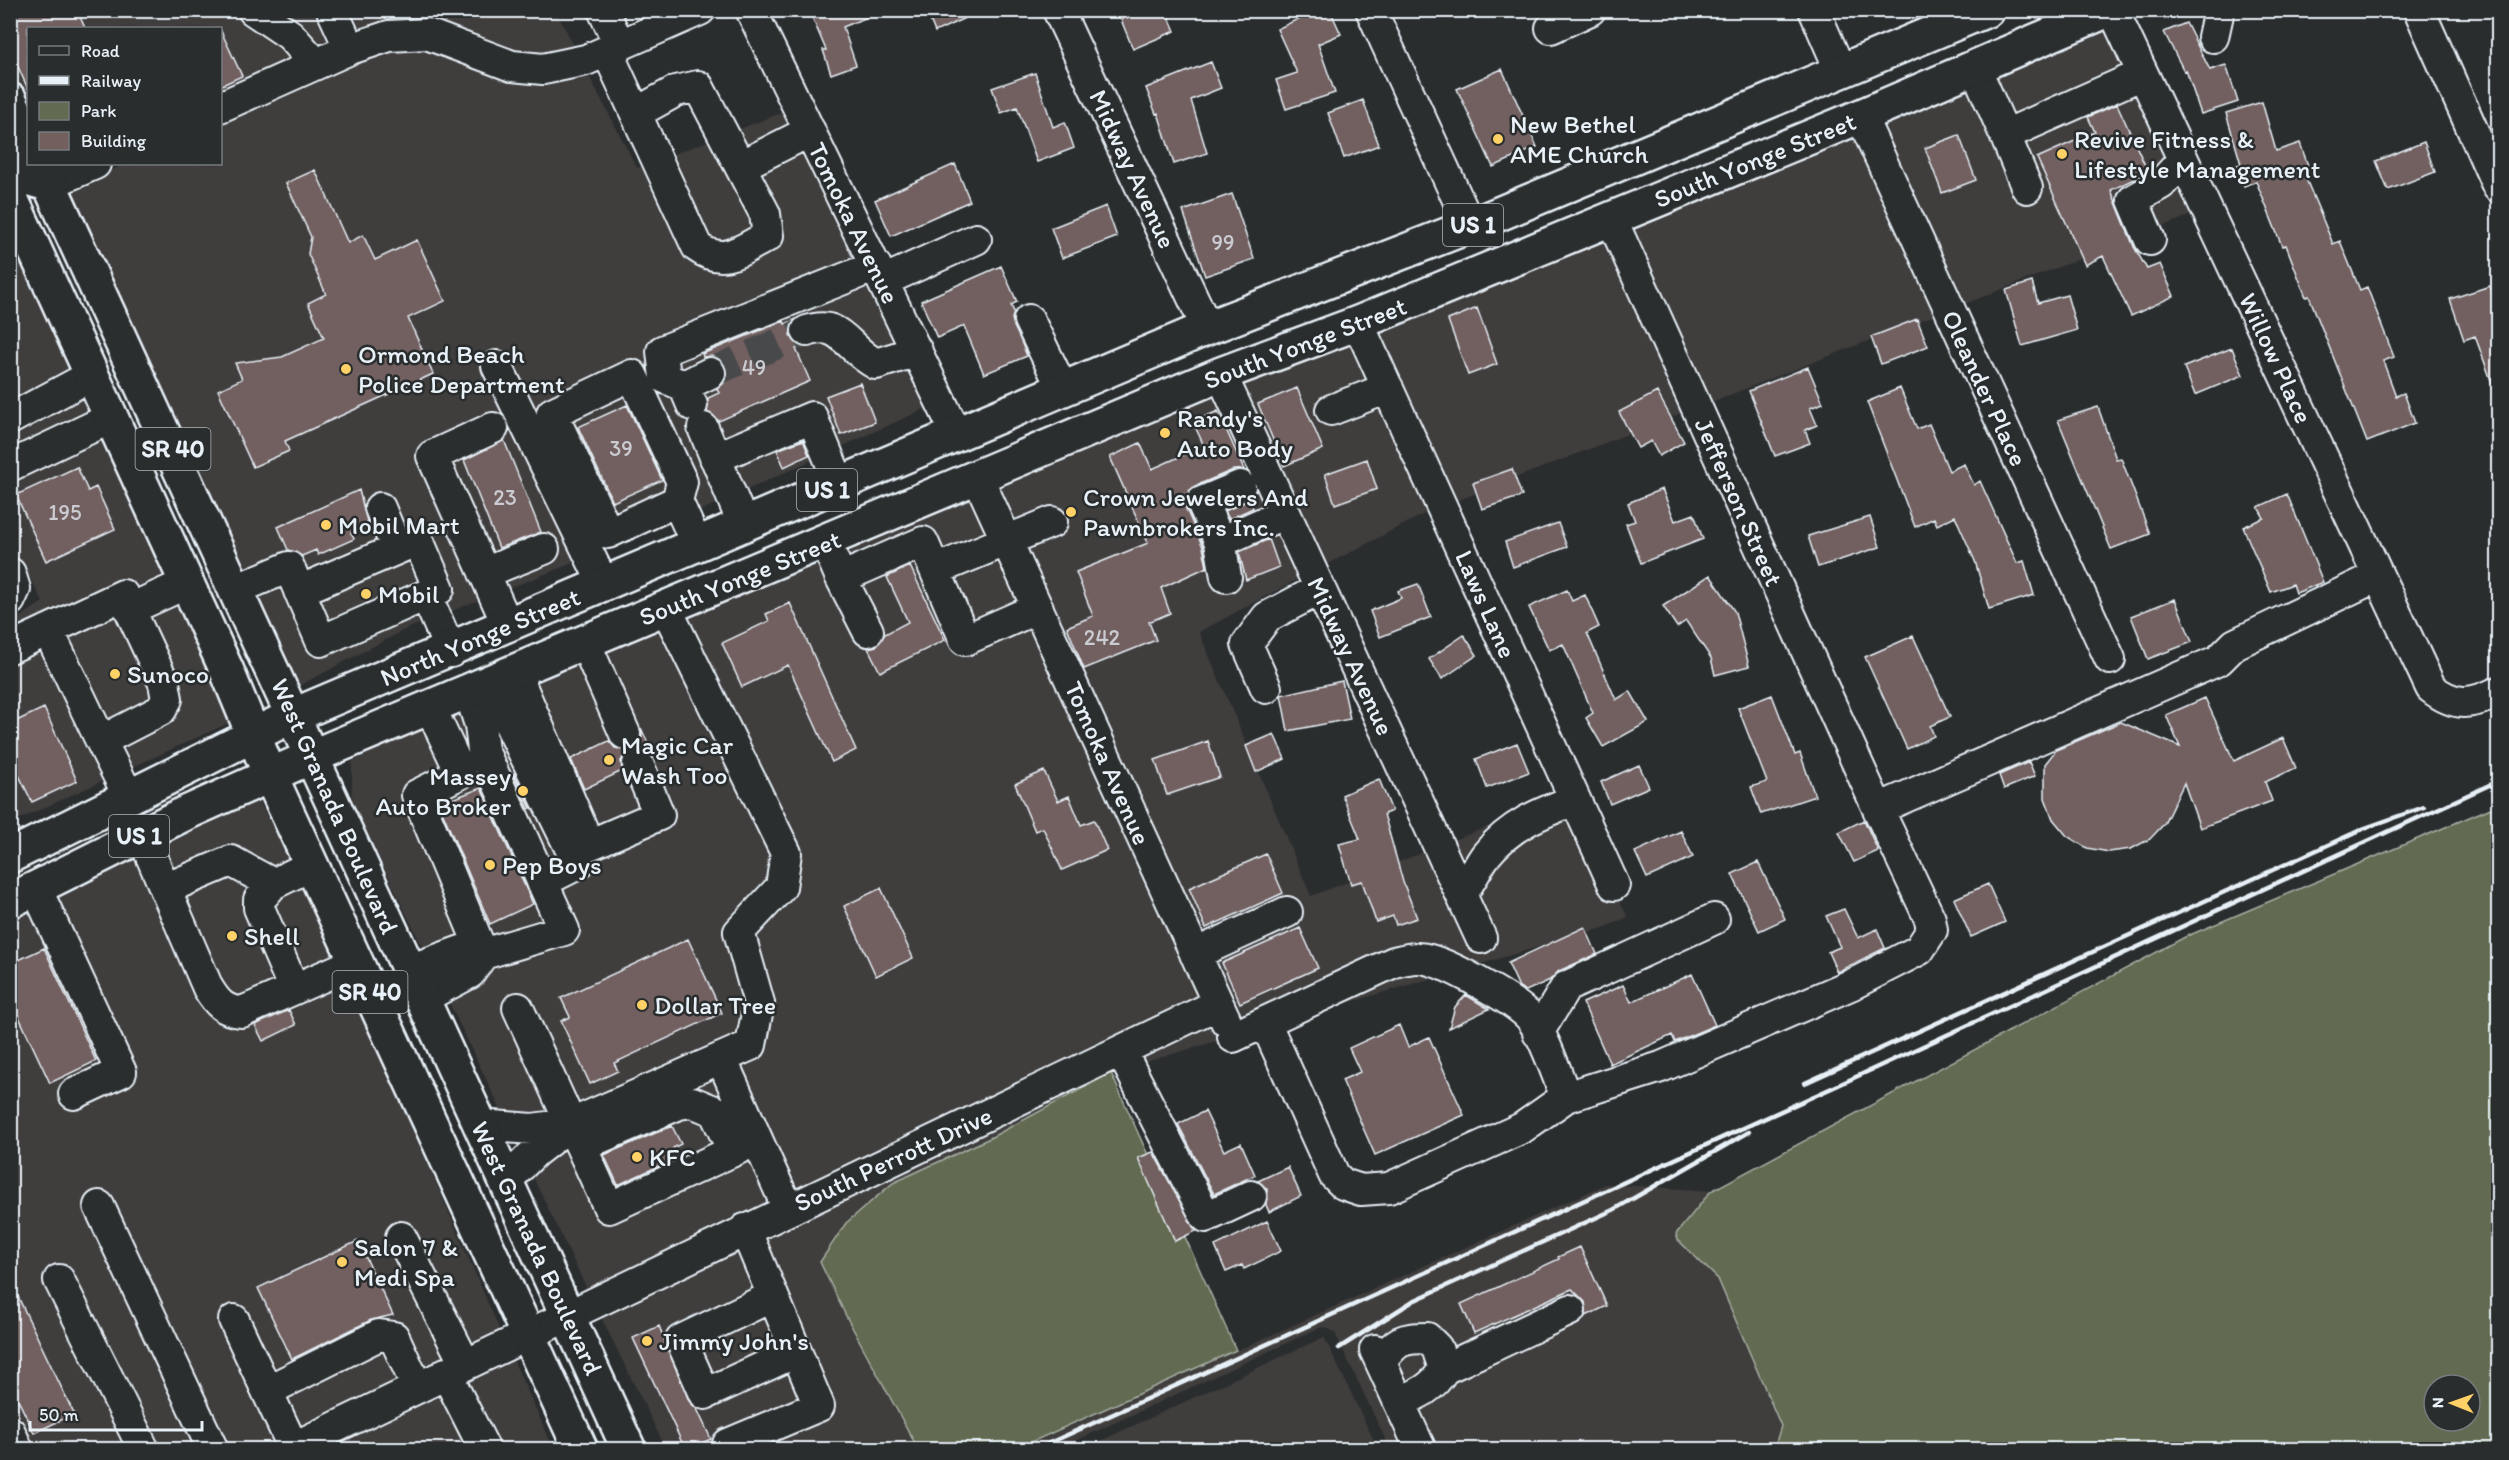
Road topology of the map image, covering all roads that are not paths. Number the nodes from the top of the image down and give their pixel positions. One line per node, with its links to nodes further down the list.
1 (253, 10): 18 (street)
2 (332, 10): 16 (street)
3 (603, 10): 17 (street)
4 (700, 10): 17 (street)
5 (752, 10): 26 (street, Tomoka Avenue)
6 (1059, 10): 44 (street, Midway Avenue)
7 (1371, 10): 38 (street)
8 (1590, 10): 15 (street)
9 (1814, 10): 20 (street)
10 (1987, 10): 14 (main road, South Yonge Street / US 1)
11 (2108, 10): 19 (main road, South Yonge Street / US 1)
12 (2113, 10): 21 (street, Willow Place)
13 (2419, 10): 34 (street)
14 (1933, 21): 20 (main road, South Yonge Street / US 1); 24 (main road)
15 (1551, 28)
16 (350, 49): 17 (street); 18 (street)
17 (613, 49): 25 (street)
18 (316, 64): 23 (street)
19 (1976, 68): 24 (main road, South Yonge Street / US 1); 27 (street)
20 (1841, 72): 38 (main road, South Yonge Street / US 1)
21 (2143, 74): 27 (street); 30 (street, Willow Place)
22 (10, 100): 28 (main road)
23 (222, 106)
24 (1871, 112): 37 (main road, South Yonge Street / US 1); 100 (street, Oleander Place)
25 (636, 113): 32 (street); 32 (street)
26 (810, 131): 32 (street); 41 (street, Tomoka Avenue)
27 (2005, 135): 35 (street)
28 (27, 137)
29 (10, 156): 33 (main road)
30 (2183, 160): 40 (street); 81 (street, Willow Place)
31 (90, 165): 33 (street)
32 (741, 166)
33 (45, 174): 46 (main road, West Granada Boulevard / SR 40)
34 (2499, 187)
35 (2027, 188)
36 (11, 200): 46 (main road); 51 (main road, West Granada Boulevard / SR 40)
37 (1611, 218): 43 (main road, South Yonge Street / US 1); 113 (street, Jefferson Street)
38 (1470, 226): 44 (main road, South Yonge Street / US 1)
39 (976, 239): 41 (street)
40 (2150, 240)
41 (879, 274): 47 (street, Tomoka Avenue); 59 (street)
42 (1029, 320): 53 (street)
43 (1359, 323): 50 (main road, South Yonge Street / US 1); 52 (street, Laws Lane)
44 (1207, 328): 48 (main road, South Yonge Street / US 1)
45 (807, 331): 47 (street)
46 (125, 347): 86 (main road, West Granada Boulevard / SR 40)
47 (917, 351): 58 (street, Tomoka Avenue)
48 (1143, 356): 53 (main road, South Yonge Street / US 1); 62 (main road)
49 (497, 366): 61 (street)
50 (1221, 374): 62 (main road, South Yonge Street / US 1); 68 (street, Midway Avenue)
51 (92, 375): 55 (main road, West Granada Boulevard / SR 40); 56 (street)
52 (1388, 388): 54 (street); 114 (street, Laws Lane)
53 (1063, 390): 58 (main road, South Yonge Street / US 1)
54 (1331, 410)
55 (111, 418): 60 (street); 84 (main road, West Granada Boulevard / SR 40)
56 (10, 419)
57 (493, 428): 80 (street)
58 (957, 435): 63 (main road, North Yonge Street / US 1)
59 (715, 458): 63 (street); 70 (street)
60 (10, 466)
61 (565, 472): 65 (street); 65 (street); 85 (street)
62 (978, 478): 67 (main road, South Yonge Street / US 1); 71 (street, Tomoka Avenue)
63 (840, 485): 70 (main road, North Yonge Street / US 1)
64 (1240, 486): 73 (street)
65 (677, 501): 75 (street)
66 (380, 507): 76 (street)
67 (910, 507): 72 (street); 74 (main road, South Yonge Street / US 1)
68 (1285, 513): 73 (street); 87 (street, Midway Avenue)
69 (1052, 522): 71 (street)
70 (744, 526): 75 (main road, North Yonge Street / US 1)
71 (1007, 541): 78 (street); 91 (street, Tomoka Avenue)
72 (923, 542): 78 (street); 83 (street)
73 (1220, 542): 82 (street)
74 (826, 543): 83 (street); 93 (main road, South Yonge Street / US 1)
75 (697, 545): 85 (main road, North Yonge Street / US 1)
76 (398, 549): 88 (street); 89 (street)
77 (544, 549): 80 (street)
78 (935, 570): 91 (street)
79 (10, 573): 90 (street)
80 (484, 573): 94 (street)
81 (2378, 576): 103 (street, Willow Place); 113 (street)
82 (1226, 577)
83 (841, 578): 96 (street)
84 (187, 583): 92 (street); 107 (main road, West Granada Boulevard / SR 40)
85 (604, 585): 94 (main road, North Yonge Street / US 1)
86 (237, 589): 88 (street); 105 (main road, West Granada Boulevard / SR 40)
87 (1320, 589): 102 (street); 122 (street, Midway Avenue)
88 (299, 591): 89 (street)
89 (426, 595): 99 (street)
90 (10, 600)
91 (1038, 608): 128 (street, Tomoka Avenue)
92 (130, 609): 95 (street); 108 (street)
93 (666, 609): 97 (main road, South Yonge Street / US 1); 137 (street)
94 (507, 626): 99 (main road, North Yonge Street / US 1)
95 (48, 630): 98 (street); 108 (street)
96 (868, 631)
97 (585, 642): 101 (main road, South Yonge Street / US 1); 106 (street)
98 (10, 648)
99 (450, 651): 105 (main road, North Yonge Street / US 1)
100 (2110, 658)
101 (491, 682): 104 (main road, South Yonge Street / US 1); 110 (street); 118 (street); 118 (street)
102 (1266, 688)
103 (2499, 692)
104 (430, 707): 109 (main road, South Yonge Street / US 1); 127 (street)
105 (292, 716): 107 (main road, North Yonge Street / US 1); 109 (main road, West Granada Boulevard / SR 40)
106 (625, 734)
107 (253, 737): 111 (main road, West Granada Boulevard / SR 40); 112 (main road, North Yonge Street / US 1)
108 (101, 741): 112 (street)
109 (311, 757): 111 (main road, South Yonge Street / US 1); 130 (main road, West Granada Boulevard / SR 40)
110 (638, 764)
111 (270, 776): 115 (main road, US 1); 117 (main road, West Granada Boulevard / SR 40)
112 (129, 797): 116 (main road, North Yonge Street / US 1)
113 (1873, 797): 139 (street, Jefferson Street)
114 (1575, 800): 120 (street, Laws Lane); 122 (street)
115 (142, 835): 121 (street); 123 (main road, US 1)
116 (10, 855)
117 (312, 866): 119 (street); 129 (main road, West Granada Boulevard / SR 40)
118 (543, 882): 127 (street)
119 (273, 884): 121 (street); 131 (street)
120 (1614, 885)
121 (165, 889): 131 (street)
122 (1461, 894): 126 (street, Midway Avenue)
123 (23, 895): 138 (street)
124 (1287, 912): 128 (street)
125 (1714, 919): 135 (street)
126 (1481, 938)
127 (483, 954): 130 (street)
128 (1195, 954): 132 (street, Tomoka Avenue)
129 (356, 962): 131 (street); 154 (main road, West Granada Boulevard / SR 40)
130 (416, 984): 140 (main road, West Granada Boulevard / SR 40)
131 (294, 989)
132 (1218, 1004): 134 (street, Tomoka Avenue); 136 (street, South Perrott Drive)
133 (518, 1008): 141 (street)
134 (1265, 1022): 135 (street); 139 (street, Jefferson Street)
135 (1538, 1033): 139 (street)
136 (1121, 1051): 144 (street); 146 (street, South Perrott Drive)
137 (721, 1058): 141 (street); 142 (street)
138 (74, 1094)
139 (1566, 1097)
140 (480, 1125): 141 (street); 143 (main road, West Granada Boulevard / SR 40)
141 (576, 1135): 142 (street); 142 (street); 143 (street)
142 (745, 1146): 146 (street)
143 (506, 1181): 152 (main road, West Granada Boulevard / SR 40)
144 (1251, 1196)
145 (99, 1206): 164 (street)
146 (788, 1209): 147 (street, South Perrott Drive)
147 (746, 1229): 150 (street); 152 (street, South Perrott Drive)
148 (401, 1237): 156 (street)
149 (58, 1280): 163 (street)
150 (773, 1296): 155 (street); 155 (street)
151 (1570, 1310): 157 (street)
152 (568, 1314): 154 (street, South Perrott Drive); 167 (main road, West Granada Boulevard / SR 40)
153 (234, 1320): 159 (street)
154 (527, 1334): 156 (street, South Perrott Drive); 166 (main road, West Granada Boulevard / SR 40)
155 (796, 1352): 161 (street)
156 (455, 1368): 158 (street, South Perrott Drive); 165 (street)
157 (1444, 1368): 160 (street); 160 (street)
158 (417, 1387): 159 (street); 162 (street, South Perrott Drive)
159 (267, 1391): 162 (street)
160 (1399, 1402): 168 (street)
161 (728, 1444)
162 (291, 1448)
163 (144, 1449)
164 (213, 1449)
165 (485, 1449)
166 (581, 1449)
167 (629, 1449)
168 (1421, 1449)

